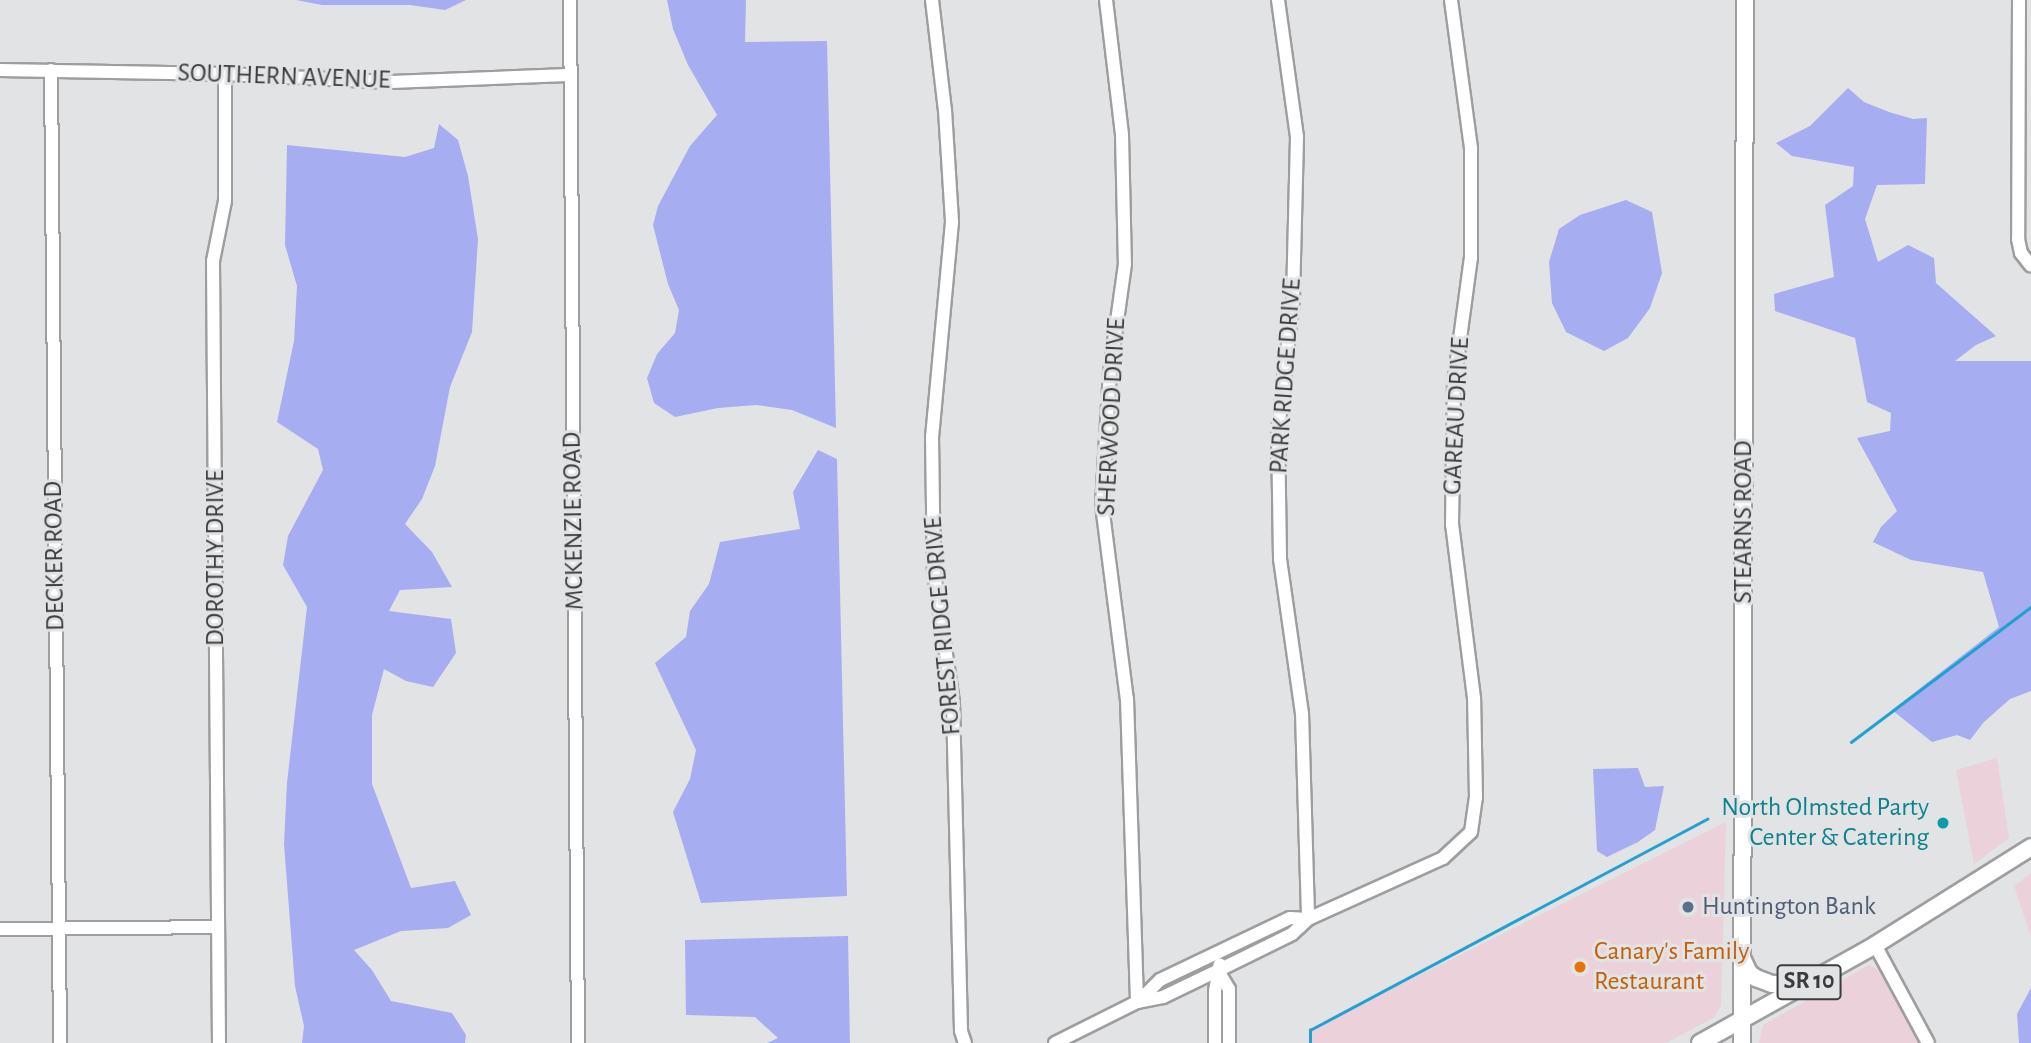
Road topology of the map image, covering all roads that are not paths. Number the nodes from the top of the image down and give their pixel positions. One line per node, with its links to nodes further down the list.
1 (570, 0): 11 (street, MCKENZIE ROAD)
2 (932, 0): 28 (street, FOREST RIDGE DRIVE)
3 (1106, 0): 23 (street, SHERWOOD DRIVE)
4 (1278, 0): 14 (street, PARK RIDGE DRIVE)
5 (1451, 0): 14 (street, GAREAU DRIVE)
6 (1745, 0): 20 (main road, STEARNS ROAD)
7 (2019, 0): 12 (street)
8 (0, 70): 9 (street, SOUTHERN AVENUE)
9 (51, 70): 10 (street, SOUTHERN AVENUE); 16 (street, DECKER ROAD)
10 (225, 74): 11 (street, SOUTHERN AVENUE); 15 (street, DOROTHY DRIVE)
11 (568, 75): 27 (street, MCKENZIE ROAD)
12 (2031, 266)
13 (2031, 847): 18 (main road, SR 10)
14 (1308, 919): 19 (street); 21 (street)
15 (218, 927): 16 (street); 26 (street, DOROTHY DRIVE)
16 (59, 928): 17 (street); 25 (street, DECKER ROAD)
17 (0, 929)
18 (1875, 945): 22 (main road, SR 10); 34 (street)
19 (1219, 952): 21 (street); 23 (street)
20 (1743, 960): 22 (main road); 24 (main road, STEARNS ROAD)
21 (1220, 972): 23 (street); 30 (street); 31 (street)
22 (1810, 982): 24 (main road, SR 10)
23 (1138, 1002): 29 (street)
24 (1742, 1020): 32 (main road, SR 10); 33 (main road, STEARNS ROAD)
25 (60, 1043)
26 (219, 1043)
27 (578, 1043)
28 (965, 1043)
29 (1055, 1043)
30 (1214, 1043)
31 (1229, 1043)
32 (1700, 1043)
33 (1742, 1043)
34 (1928, 1043)

